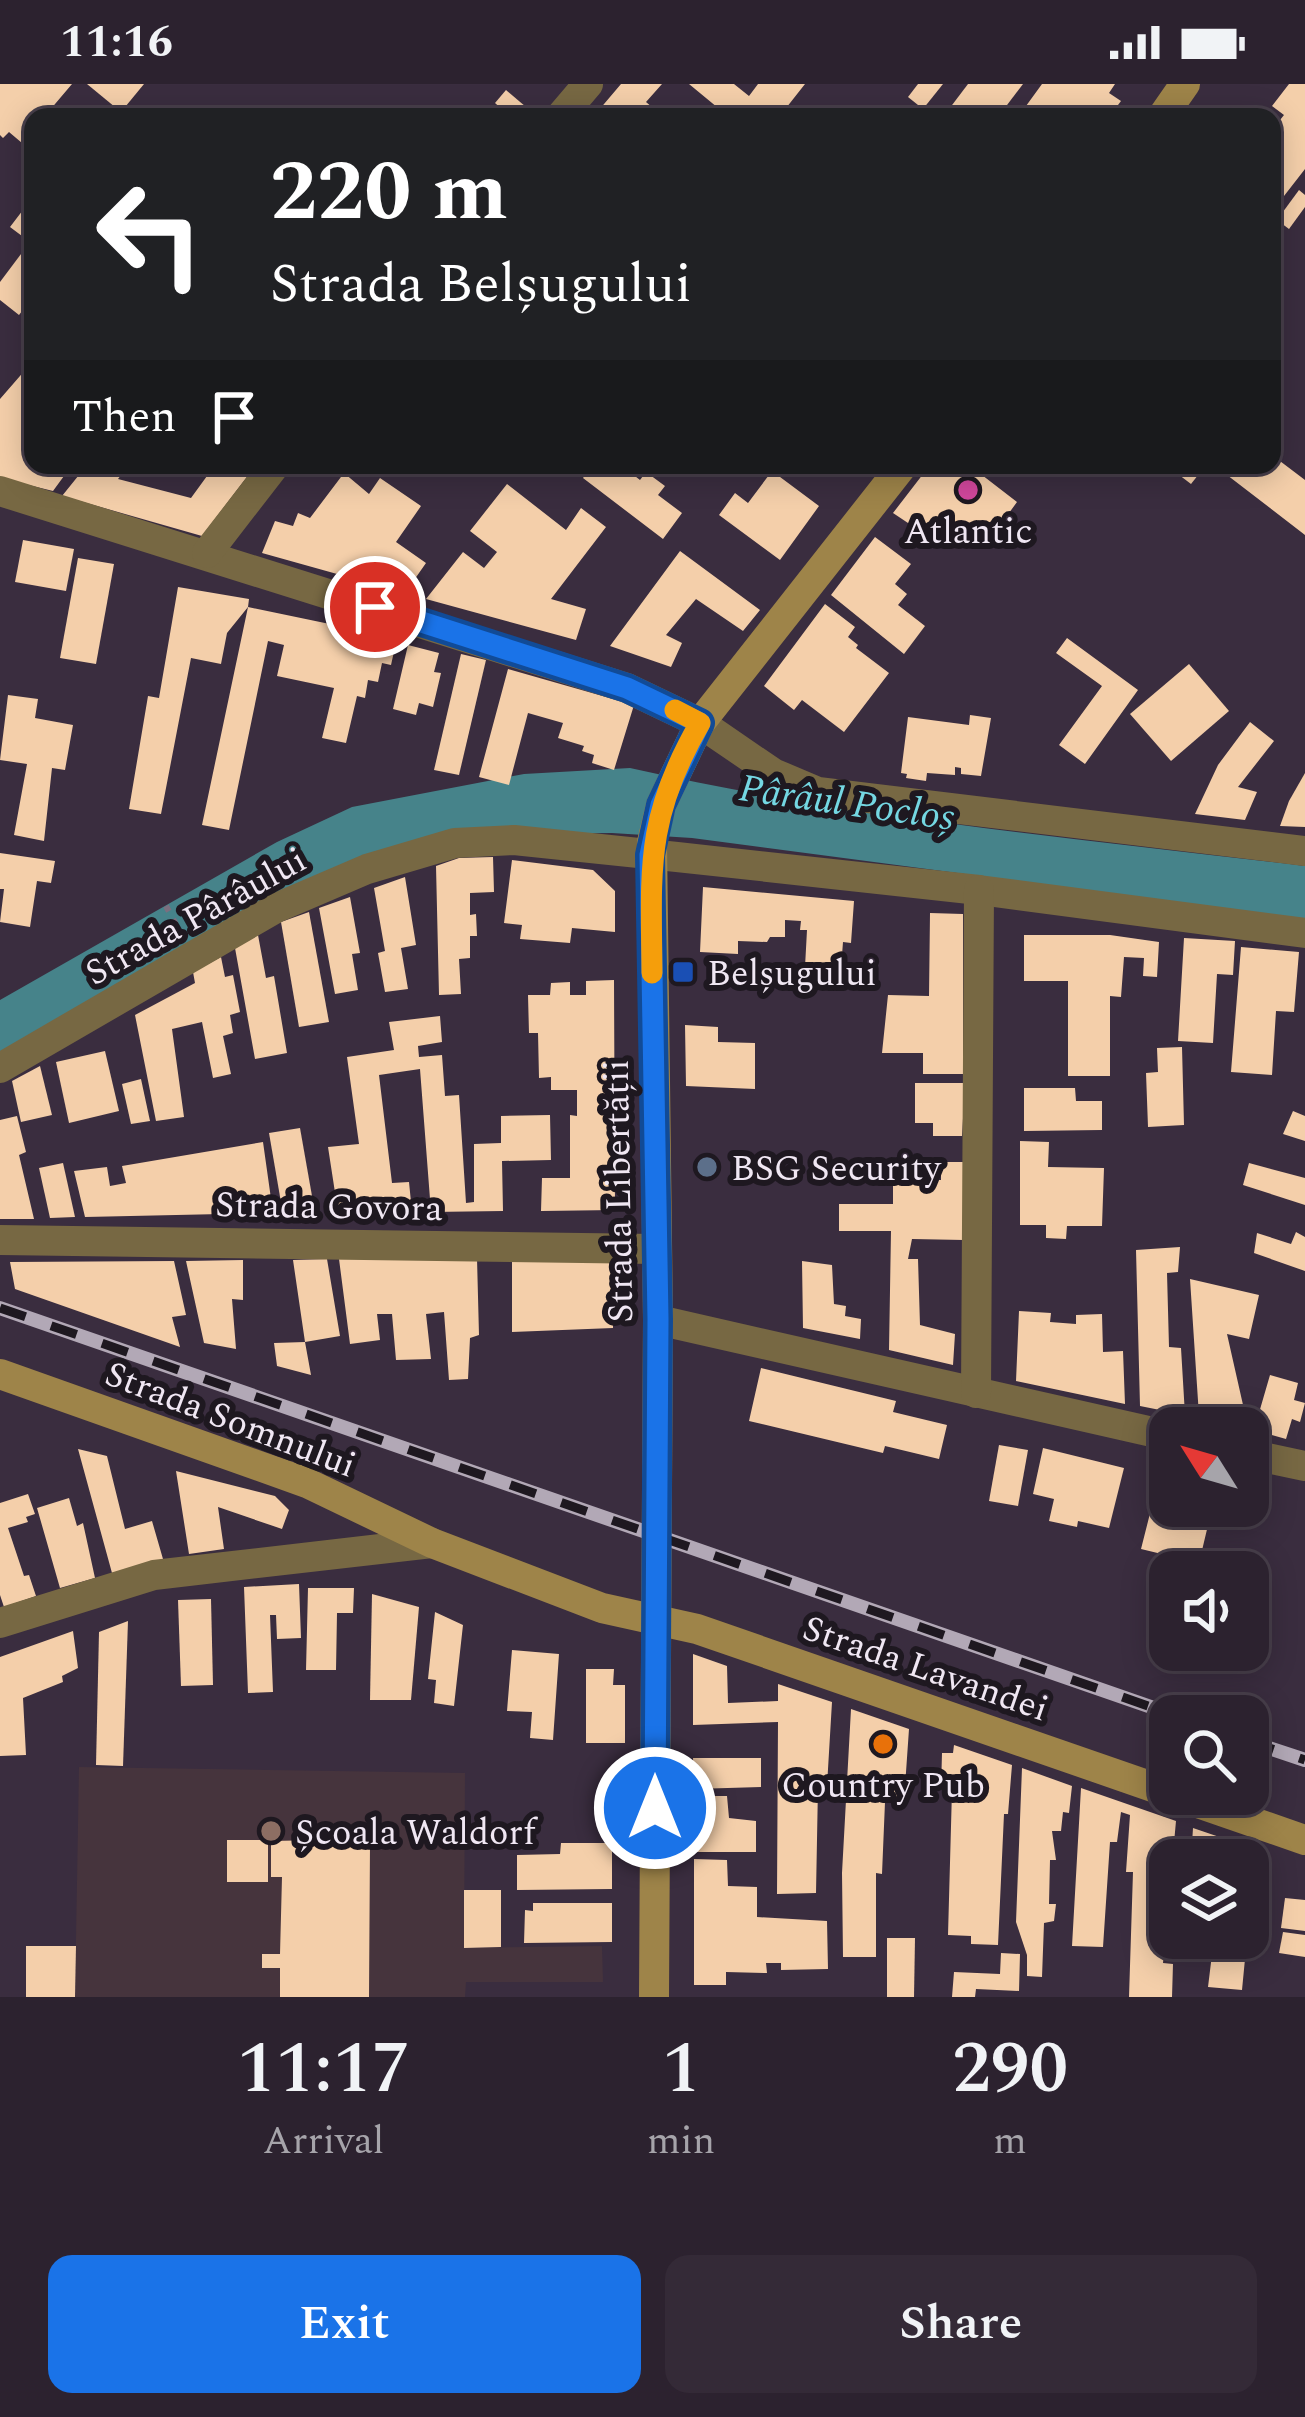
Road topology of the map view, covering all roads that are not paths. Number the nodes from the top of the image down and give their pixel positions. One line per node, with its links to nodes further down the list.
1 (588, 84): 2 (street)
2 (568, 108)
3 (268, 474): 6 (street)
4 (896, 474): 7 (main road, Strada Libertății)
5 (0, 490): 6 (street)
6 (207, 553): 7 (street)
7 (700, 723): 8 (main road, Strada Libertății); 9 (street)
8 (651, 848): 10 (street, Strada Pârâului); 12 (street, Strada Pârâului); 14 (main road, Strada Libertății)
9 (1305, 851)
10 (979, 890): 11 (street, Strada Pârâului); 17 (street)
11 (1305, 933)
12 (0, 1068)
13 (0, 1240): 14 (street, Strada Govora)
14 (656, 1249): 15 (main road, Strada Libertății)
15 (658, 1319): 17 (street); 22 (main road, Strada Libertății)
16 (0, 1374): 21 (main road, Strada Somnului)
17 (976, 1393): 18 (street)
18 (1149, 1431)
19 (1269, 1458): 20 (street)
20 (1305, 1466)
21 (432, 1544): 22 (main road, Strada Somnului); 23 (street)
22 (656, 1619): 24 (main road, Strada Lavandei); 27 (main road, Strada Libertății)
23 (0, 1623)
24 (1149, 1786)
25 (1232, 1815): 26 (main road, Strada Lavandei)
26 (1305, 1840)
27 (654, 1997)

